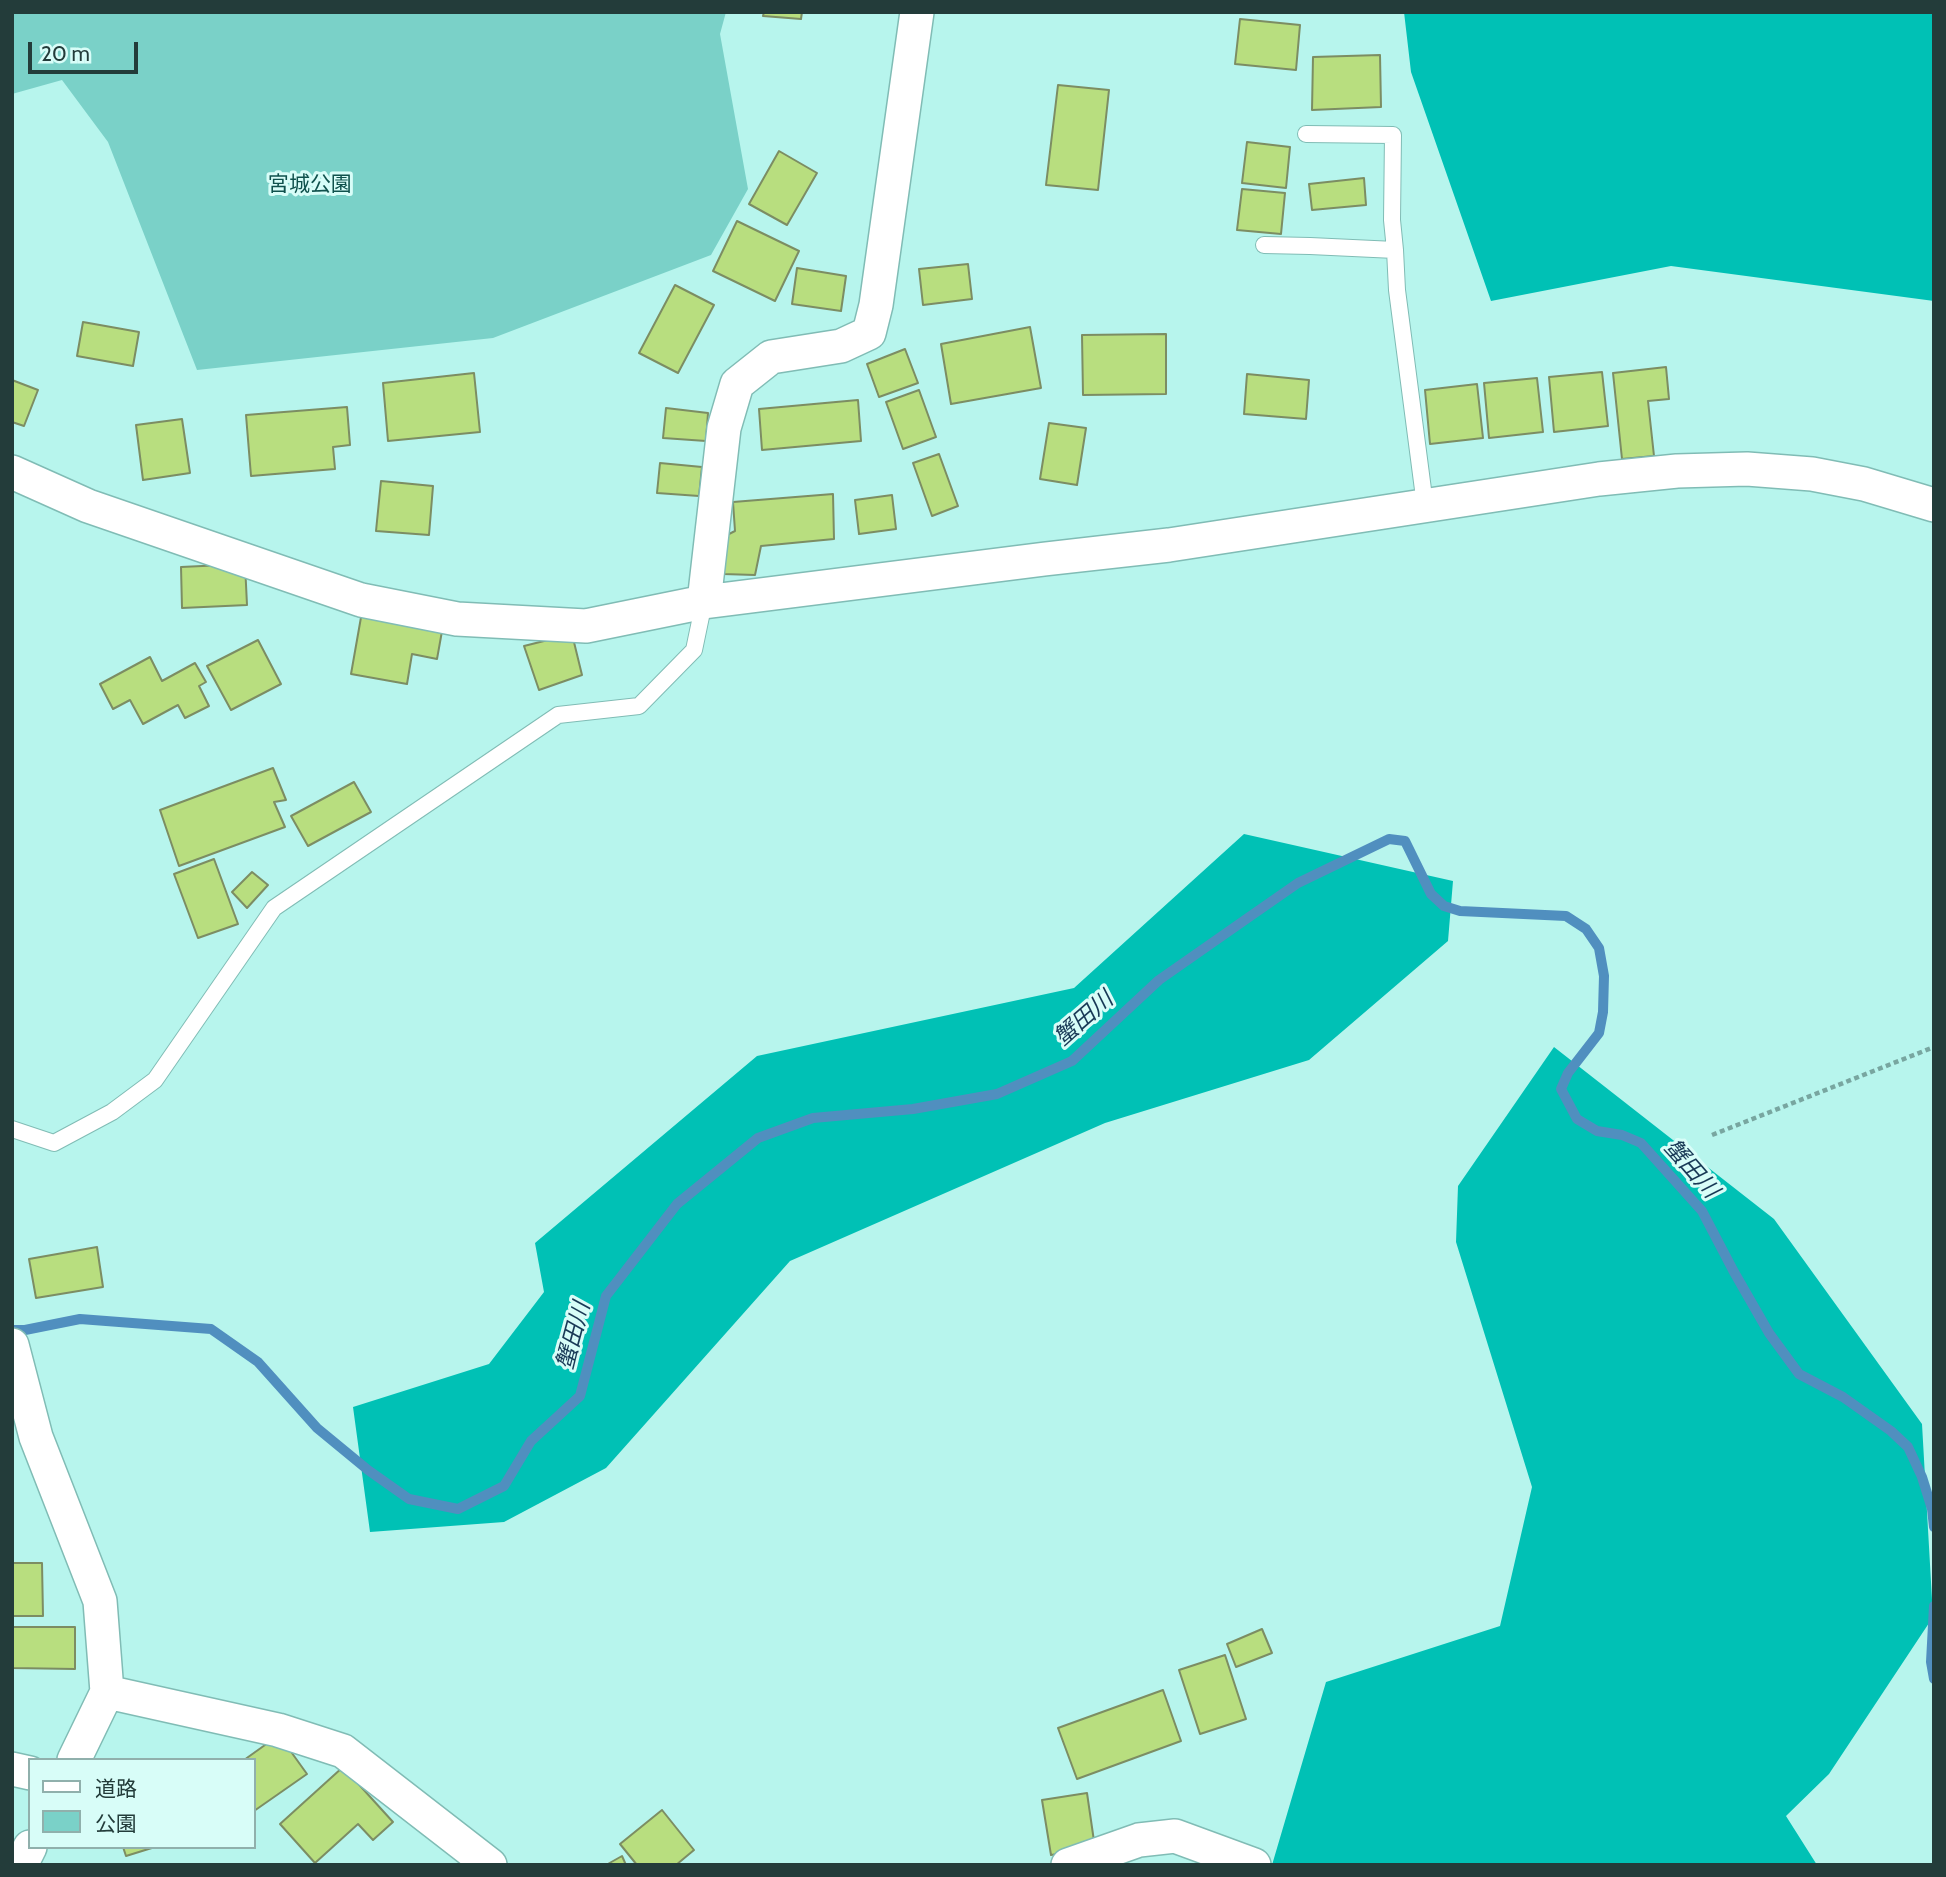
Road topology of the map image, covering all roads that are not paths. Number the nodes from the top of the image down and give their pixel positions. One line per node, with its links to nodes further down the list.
1 (916, 12): 8 (street)
2 (1306, 134): 4 (lane)
3 (1264, 246): 4 (lane)
4 (1395, 250): 6 (lane)
5 (12, 472): 8 (street)
6 (1425, 505): 7 (street); 8 (street)
7 (1934, 505)
8 (704, 603): 9 (lane)
9 (12, 1129)
10 (13, 1347): 11 (street)
11 (107, 1692): 12 (street); 15 (street)
12 (75, 1758)
13 (29, 1849): 14 (street)
14 (21, 1865)
15 (490, 1865)
16 (1068, 1865): 17 (street)
17 (1254, 1865)

